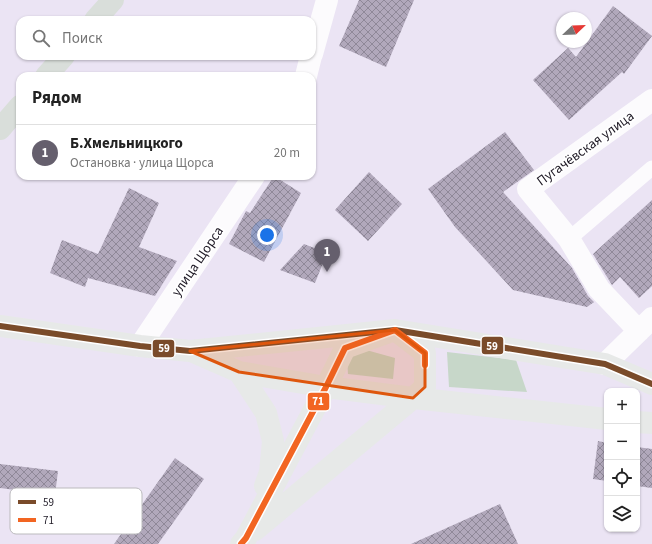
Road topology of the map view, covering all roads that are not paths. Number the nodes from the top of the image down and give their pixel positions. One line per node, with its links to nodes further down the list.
1 (113, 0): 3 (highway)
2 (328, 0): 4 (street)
3 (99, 16)
4 (316, 41)
5 (60, 60): 7 (highway)
6 (311, 60): 8 (street)
7 (50, 72)
8 (307, 72)
9 (652, 100): 14 (street, Пугачёвская улица)
10 (16, 111): 11 (highway)
11 (0, 129)
12 (652, 168): 14 (lane)
13 (251, 180): 18 (street, улица Щорса)
14 (569, 239): 15 (street, Пугачёвская улица)
15 (645, 325): 20 (street)
16 (0, 326): 18 (main road)
17 (395, 330): 19 (main road); 20 (main road); 23 (main road); 24 (main road)
18 (140, 346): 19 (main road)
19 (190, 351): 21 (main road)
20 (605, 364): 22 (main road)
21 (239, 372): 23 (main road); 28 (main road)
22 (652, 384)
23 (326, 387): 24 (main road); 28 (main road)
24 (413, 398): 25 (main road); 28 (main road)
25 (604, 419)
26 (640, 422): 27 (main road)
27 (652, 423)
28 (243, 541)

